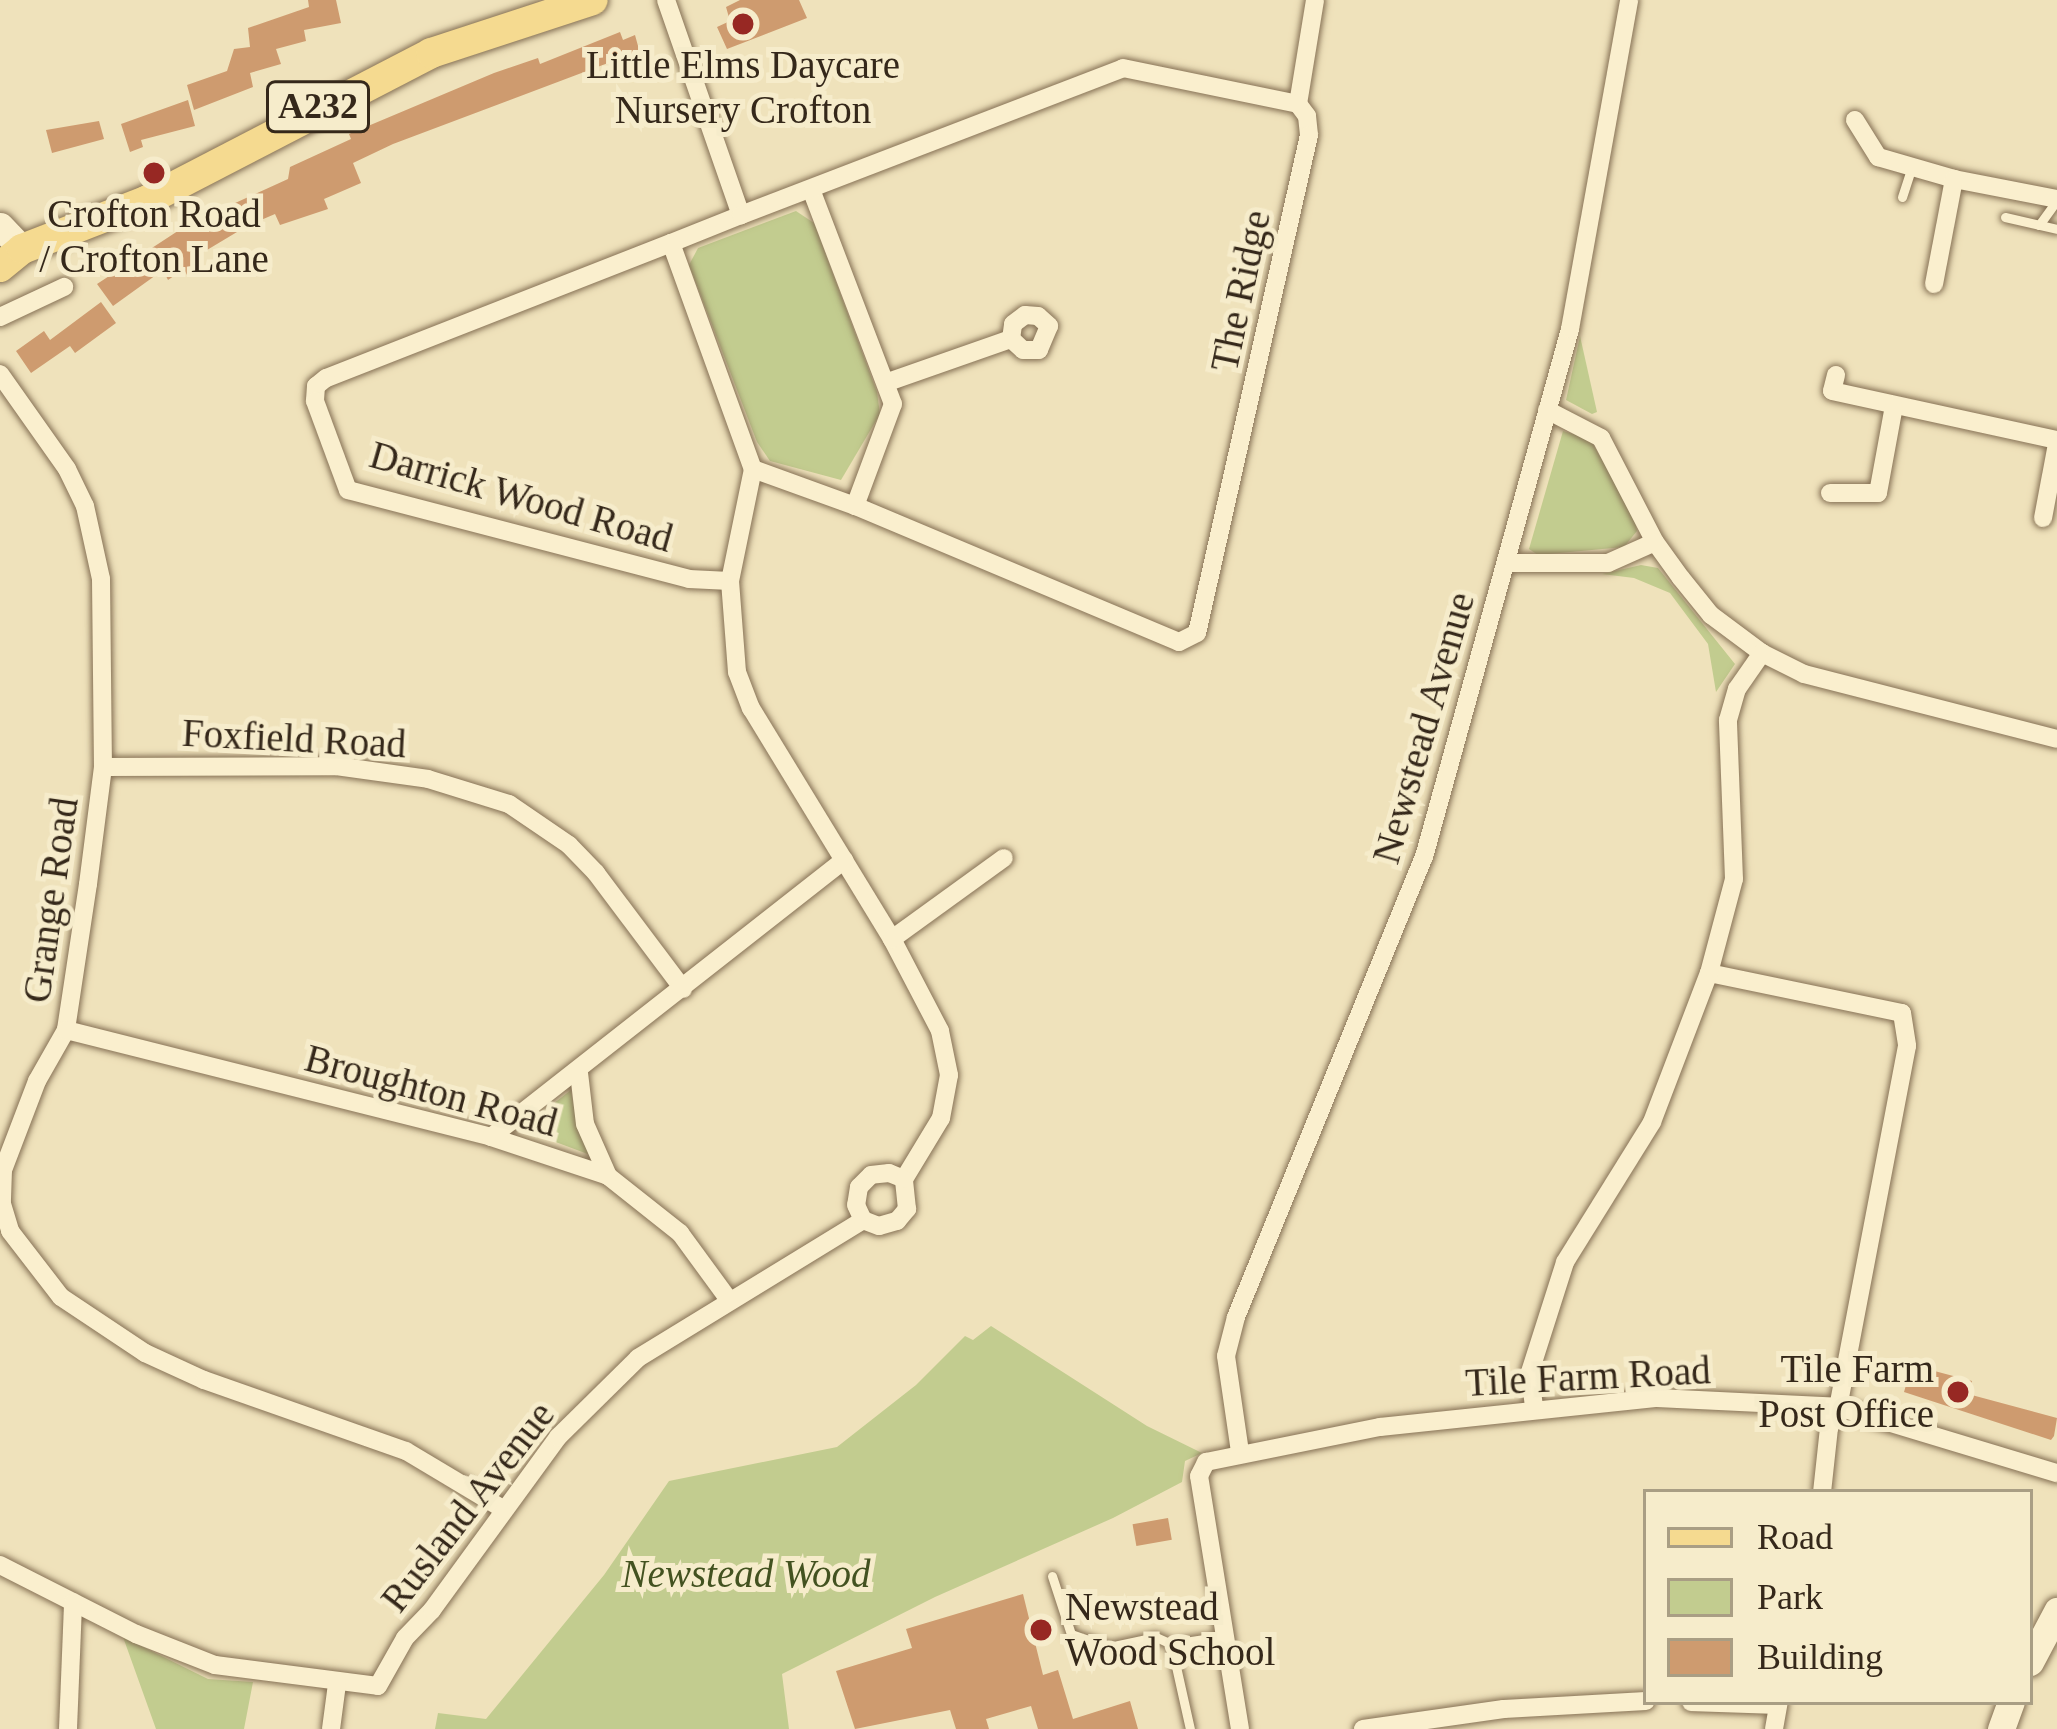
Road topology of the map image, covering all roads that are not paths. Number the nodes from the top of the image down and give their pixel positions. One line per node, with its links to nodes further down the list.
1 (593, 0): 18 (main road, A232)
2 (667, 0): 12 (street)
3 (1315, 0): 5 (street)
4 (1629, 0): 27 (street, Newstead Avenue)
5 (1298, 104): 9 (street); 31 (street, The Ridge)
6 (1856, 121): 7 (street)
7 (1912, 167): 8 (street); 10 (lane)
8 (1954, 179): 11 (street); 19 (street)
9 (811, 189): 12 (street); 25 (street)
10 (1902, 196)
11 (2057, 199): 14 (lane)
12 (741, 215): 17 (street)
13 (2005, 217): 14 (lane)
14 (2039, 225): 16 (lane)
15 (0, 226): 18 (street)
16 (2057, 229)
17 (671, 243): 29 (street); 35 (street, Darrick Wood Road)
18 (11, 258)
19 (1934, 284)
20 (64, 286): 21 (street)
21 (0, 317)
22 (1011, 339): 25 (street)
23 (0, 374): 38 (street, Grange Road)
24 (1836, 375): 26 (street)
25 (888, 382): 31 (street)
26 (1894, 406): 28 (street); 30 (street)
27 (1547, 410): 33 (street); 34 (street, Newstead Avenue)
28 (2057, 442): 32 (street)
29 (753, 469): 31 (street); 35 (street, Rusland Avenue)
30 (1831, 493)
31 (855, 506)
32 (2042, 518)
33 (1655, 542): 34 (street); 36 (street)
34 (1507, 563): 53 (street, Newstead Avenue)
35 (730, 581): 40 (street, Rusland Avenue)
36 (1762, 653): 37 (street); 42 (street)
37 (2057, 739)
38 (103, 767): 43 (street, Foxfield Road); 44 (street, Grange Road)
39 (1004, 858): 41 (street)
40 (844, 860): 41 (street, Rusland Avenue); 43 (street)
41 (892, 939): 48 (street, Rusland Avenue)
42 (1708, 973): 51 (street); 52 (street)
43 (683, 988): 45 (street)
44 (66, 1030): 46 (street, Broughton Road); 56 (street, Grange Road)
45 (579, 1073): 46 (street); 47 (street)
46 (491, 1137): 47 (street, Broughton Road)
47 (608, 1176): 50 (street, Broughton Road)
48 (904, 1179): 49 (street, Rusland Avenue); 49 (street)
49 (863, 1220): 50 (street, Rusland Avenue)
50 (729, 1300): 56 (street, Rusland Avenue)
51 (1534, 1407): 52 (street, Tile Farm Road); 53 (street, Tile Farm Road)
52 (1838, 1407): 54 (street, Tile Farm Road); 55 (street)
53 (1240, 1452): 61 (street, Tile Farm Road)
54 (2057, 1473)
55 (1822, 1489)
56 (503, 1509): 64 (street, Rusland Avenue)
57 (0, 1565): 59 (street)
58 (1052, 1576): 62 (lane)
59 (74, 1602): 64 (street); 66 (street)
60 (2057, 1611): 63 (street)
61 (1224, 1636): 62 (lane); 69 (street)
62 (1172, 1644): 68 (lane)
63 (2033, 1656)
64 (337, 1684): 67 (street)
65 (1643, 1701): 70 (street)
66 (68, 1729)
67 (331, 1729)
68 (1190, 1729)
69 (1240, 1729)
70 (1363, 1729)

